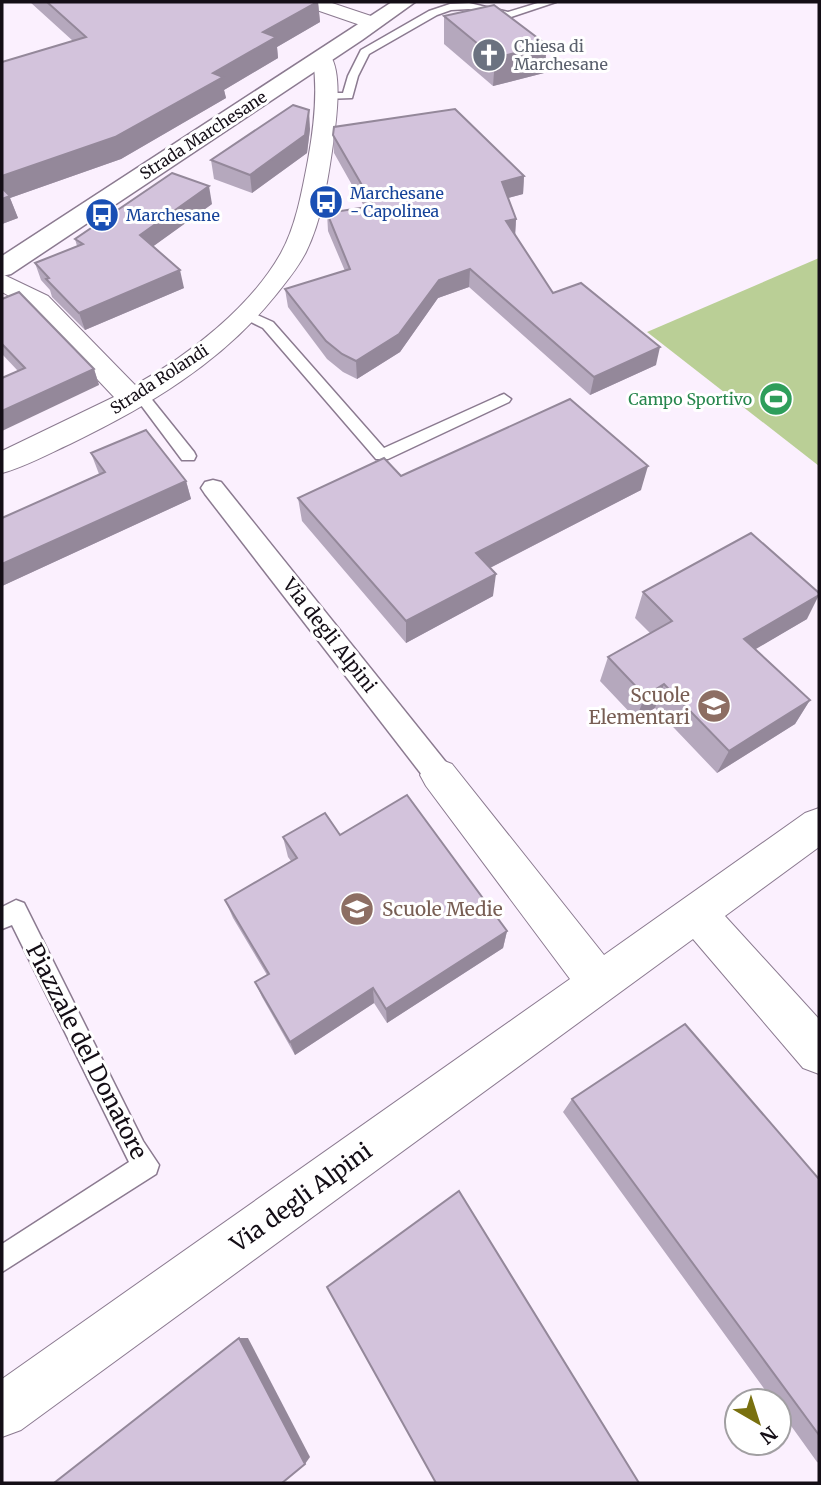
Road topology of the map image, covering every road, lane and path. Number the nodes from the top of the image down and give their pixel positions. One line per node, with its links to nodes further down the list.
1 (312, 2): 4 (street)
2 (405, 2): 4 (main road, Strada Marchesane)
3 (551, 2): 6 (lane)
4 (373, 23): 5 (main road, Strada Marchesane)
5 (323, 59): 6 (street, Strada Rolandi); 7 (main road, Strada Marchesane)
6 (324, 96): 9 (street, Strada Rolandi)
7 (2, 268)
8 (2, 282): 10 (street)
9 (246, 314): 10 (street, Strada Rolandi); 11 (lane)
10 (136, 396): 12 (lane); 13 (street, Strada Rolandi)
11 (504, 399)
12 (188, 456)
13 (2, 463)
14 (213, 488): 15 (street, Via degli Alpini)
15 (439, 775): 19 (street, Via degli Alpini)
16 (819, 825): 17 (street, Via degli Alpini)
17 (696, 913): 19 (street, Via degli Alpini); 20 (street)
18 (2, 919): 21 (lane, Piazzale del Donatore)
19 (599, 983): 22 (street, Via degli Alpini)
20 (819, 1052)
21 (2, 1259)
22 (2, 1411)

